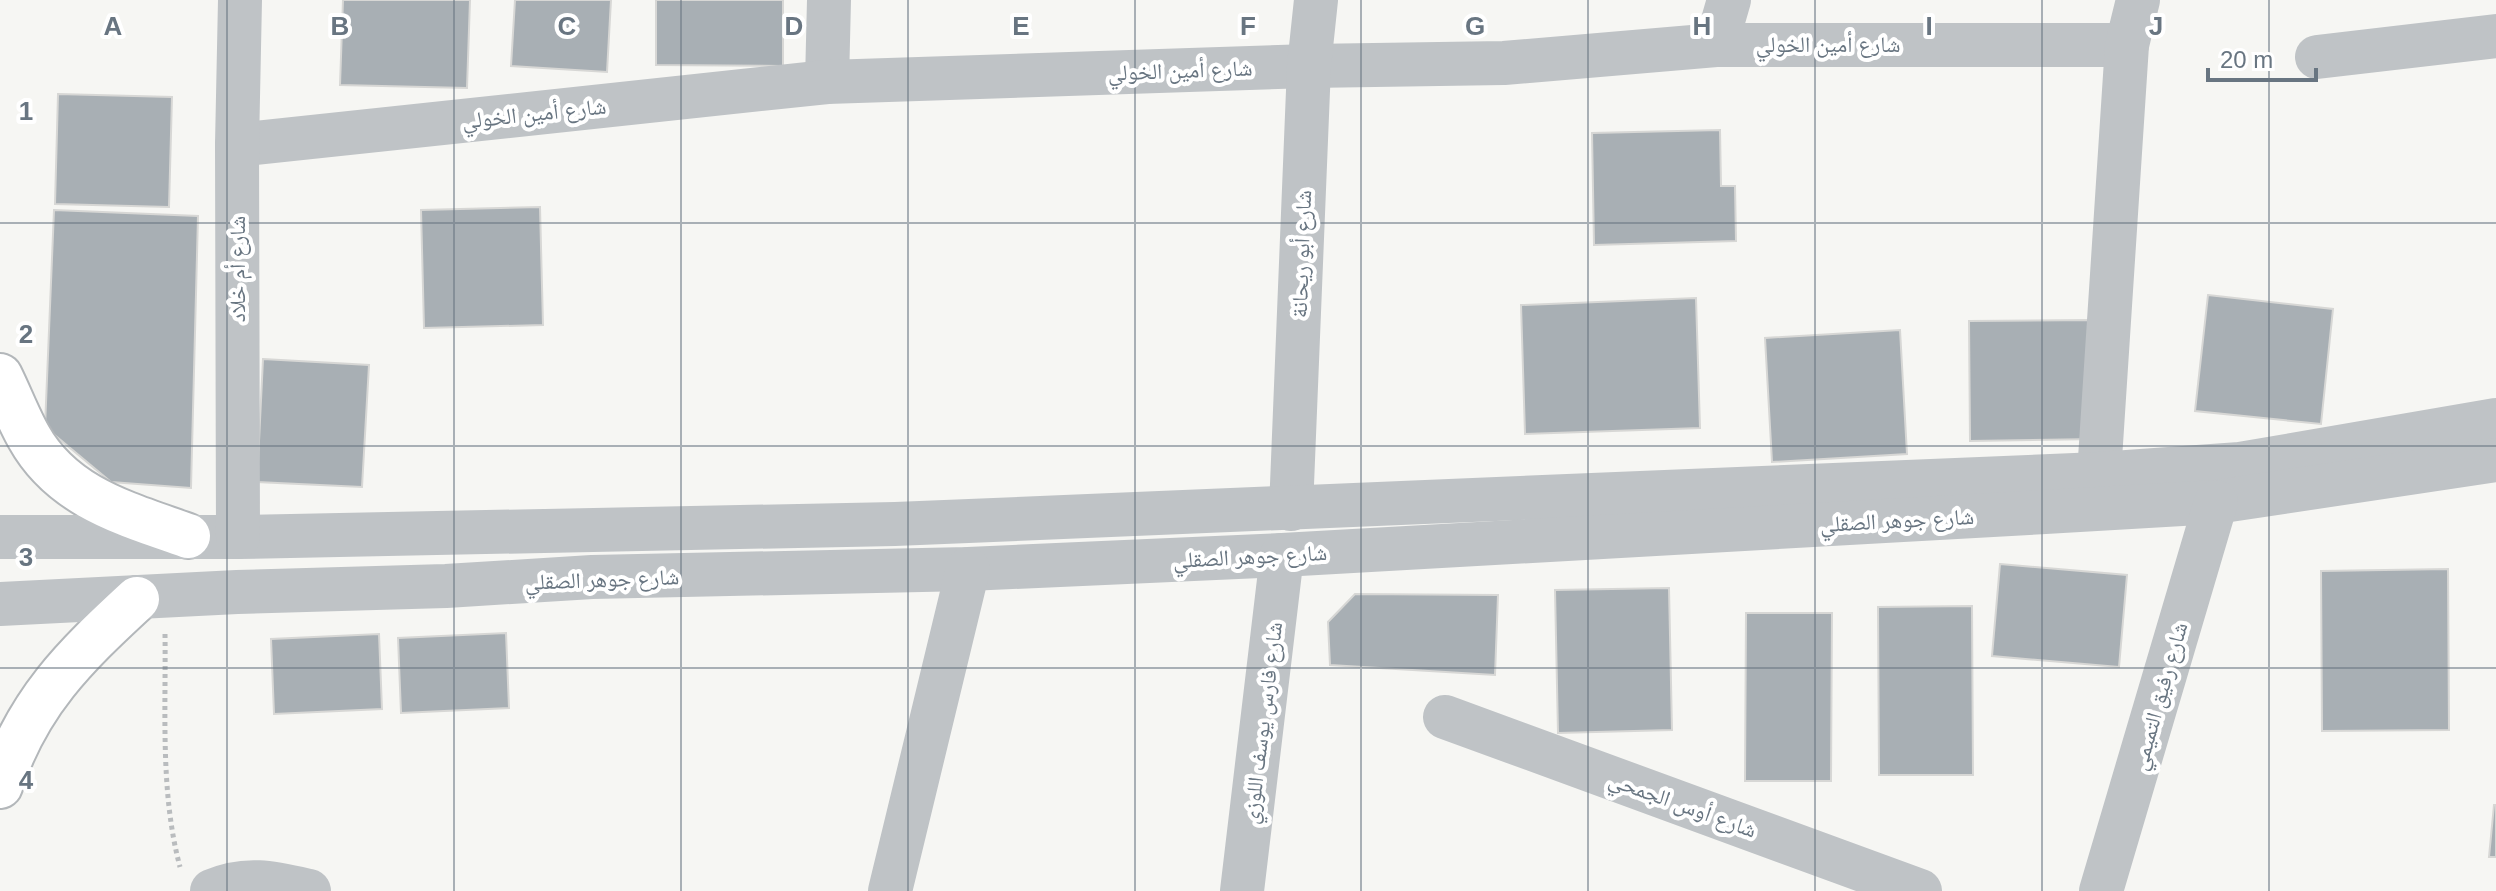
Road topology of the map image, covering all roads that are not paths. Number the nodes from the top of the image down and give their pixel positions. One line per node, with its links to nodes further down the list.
1 (240, 0): 12 (street, شارع أم خلاد)
2 (829, 0): 11 (street)
3 (1316, 0): 10 (street, شارع أبو ريحانة)
4 (1729, 0): 7 (street)
5 (2138, 0): 8 (street)
6 (2496, 36): 9 (street)
7 (1716, 45): 8 (street, شارع أمين الخولي); 10 (street, شارع أمين الخولي)
8 (2127, 45): 16 (street)
9 (2317, 57)
10 (1309, 66): 11 (street, شارع أمين الخولي); 18 (street, شارع أبو ريحانة)
11 (827, 82): 12 (street, شارع أمين الخولي)
12 (237, 145): 21 (street, شارع أم خلاد)
13 (0, 376): 19 (main road)
14 (2496, 420): 16 (street, شارع جوهر الصقلي)
15 (2496, 460): 17 (street, شارع جوهر الصقلي)
16 (2099, 474): 18 (street, شارع جوهر الصقلي)
17 (2216, 502): 22 (street, شارع جوهر الصقلي); 33 (street, شارع رفيق التميمي)
18 (1291, 509): 21 (street, شارع جوهر الصقلي)
19 (188, 536): 20 (street, شارع جوهر الصقلي); 21 (street, شارع جوهر الصقلي)
20 (0, 537)
21 (238, 537)
22 (1282, 555): 23 (street, شارع جوهر الصقلي); 31 (street, شارع فارس يوسف اللوزي)
23 (968, 569): 24 (street, شارع جوهر الصقلي); 30 (street)
24 (151, 598): 25 (street, شارع جوهر الصقلي); 27 (main road)
25 (0, 604)
26 (1445, 717): 32 (street, شارع أوس الجمحي)
27 (0, 786)
28 (203, 886): 29 (street)
29 (309, 891)
30 (890, 891)
31 (1242, 891)
32 (1920, 891)
33 (2101, 891)

